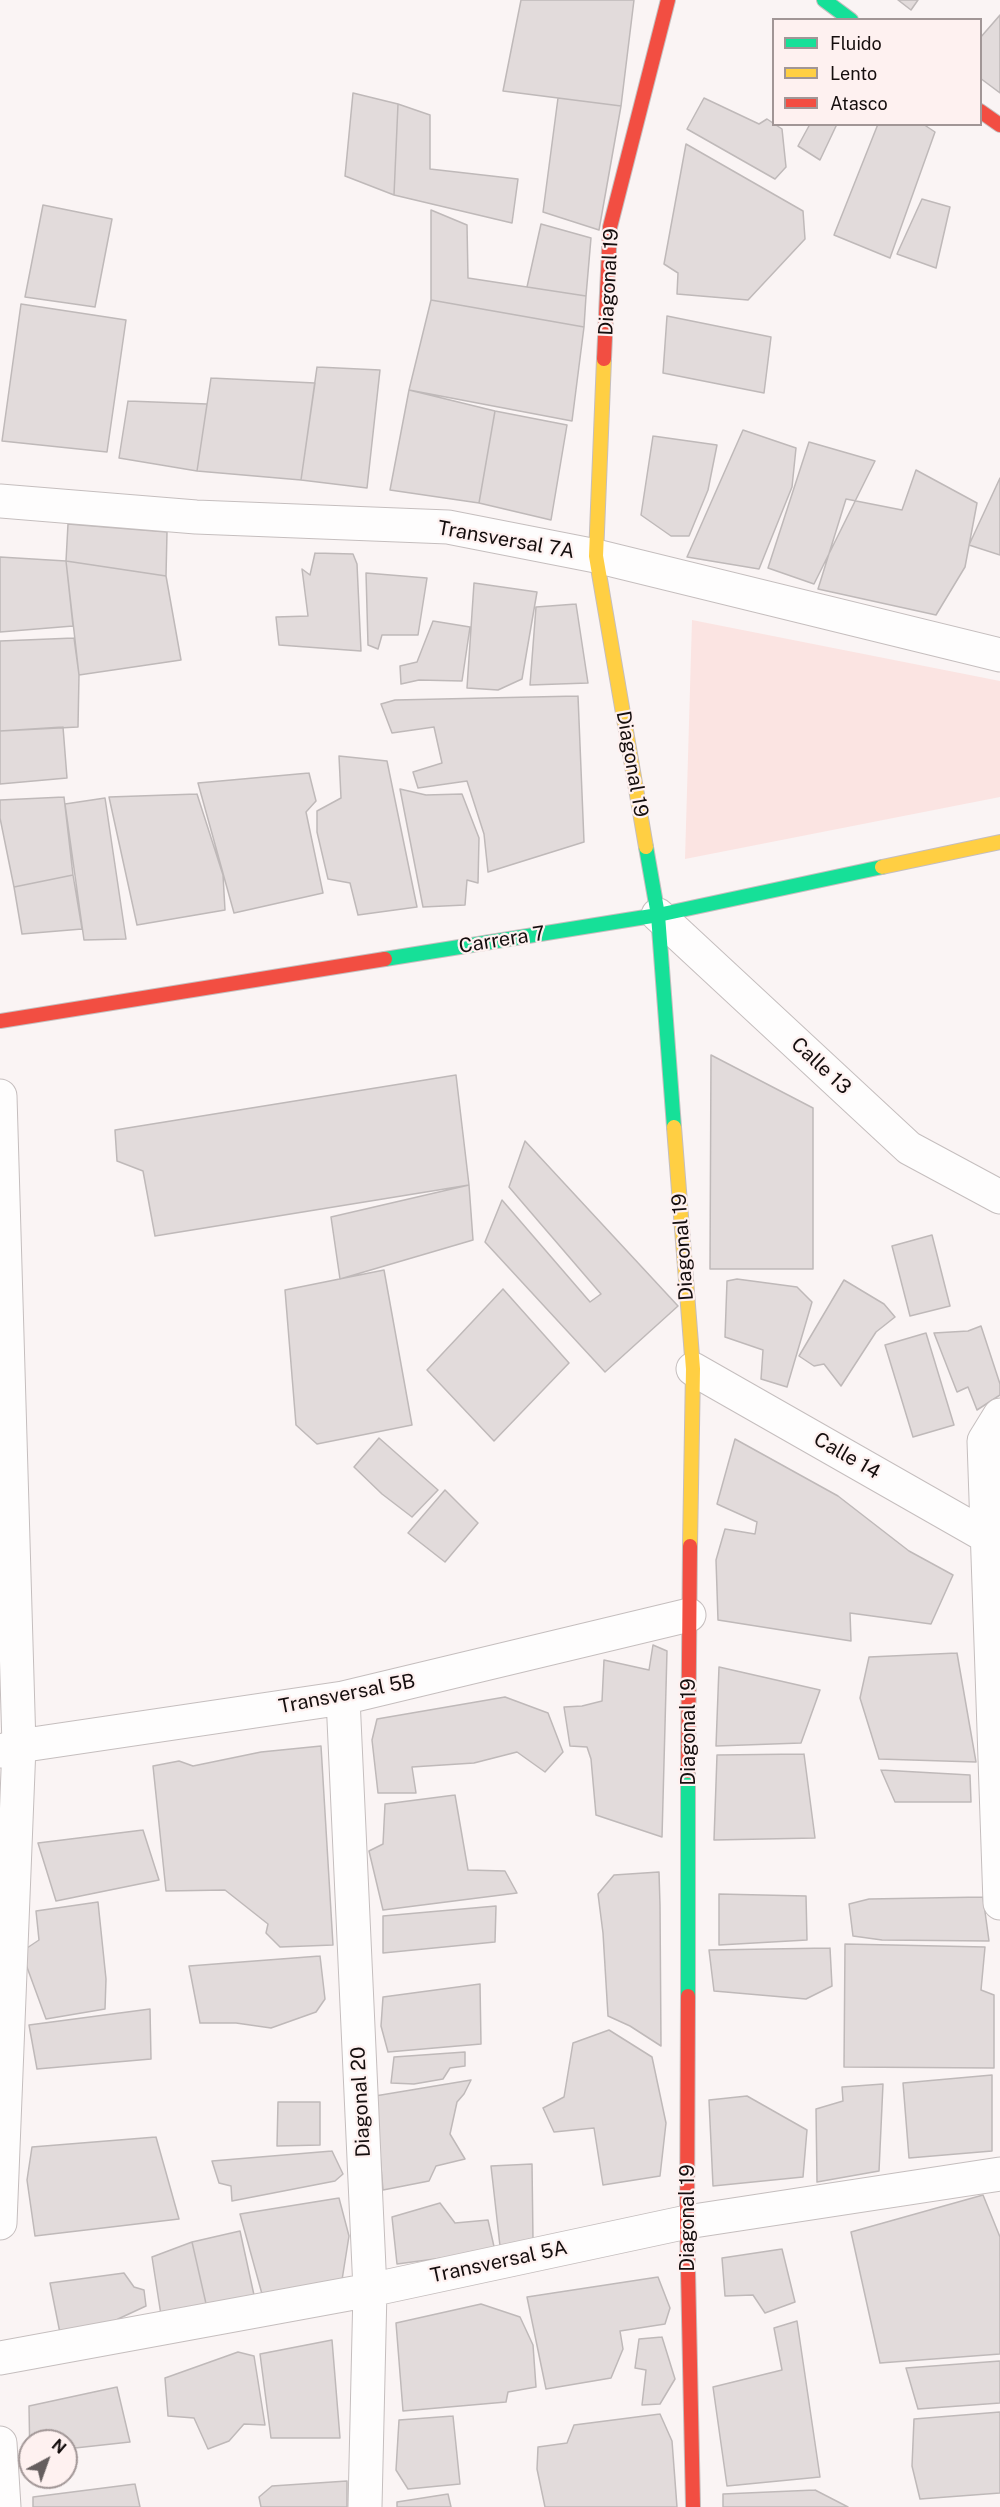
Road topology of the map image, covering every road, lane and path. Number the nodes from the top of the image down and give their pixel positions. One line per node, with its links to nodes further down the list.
1 (668, 0): 7 (main road, Diagonal 19)
2 (824, 0): 3 (main road)
3 (848, 18)
4 (982, 112): 5 (main road)
5 (1000, 125)
6 (0, 501): 7 (street, Transversal 7A)
7 (596, 556): 8 (street, Transversal 7A); 10 (main road, Diagonal 19)
8 (1000, 655)
9 (1000, 842): 10 (main road, Carrera 7)
10 (657, 915): 11 (main road, Carrera 7); 13 (street, Calle 13); 14 (main road, Diagonal 19)
11 (0, 1021)
12 (0, 1096): 19 (street)
13 (1000, 1197)
14 (693, 1369): 16 (street, Calle 14); 17 (main road, Diagonal 19)
15 (1000, 1415): 16 (street)
16 (994, 1541): 20 (street)
17 (689, 1615): 18 (street, Transversal 5B); 22 (main road, Diagonal 19)
18 (342, 1698): 19 (street, Transversal 5B); 24 (street, Diagonal 20)
19 (9, 1749): 23 (street)
20 (1000, 1903)
21 (1000, 2174): 22 (street, Transversal 5A)
22 (687, 2222): 24 (street, Transversal 5A); 29 (main road, Diagonal 19)
23 (0, 2223)
24 (370, 2290): 25 (street, Transversal 5A); 28 (street, Diagonal 20)
25 (0, 2358)
26 (0, 2443): 27 (street)
27 (4, 2507)
28 (365, 2507)
29 (693, 2507)

